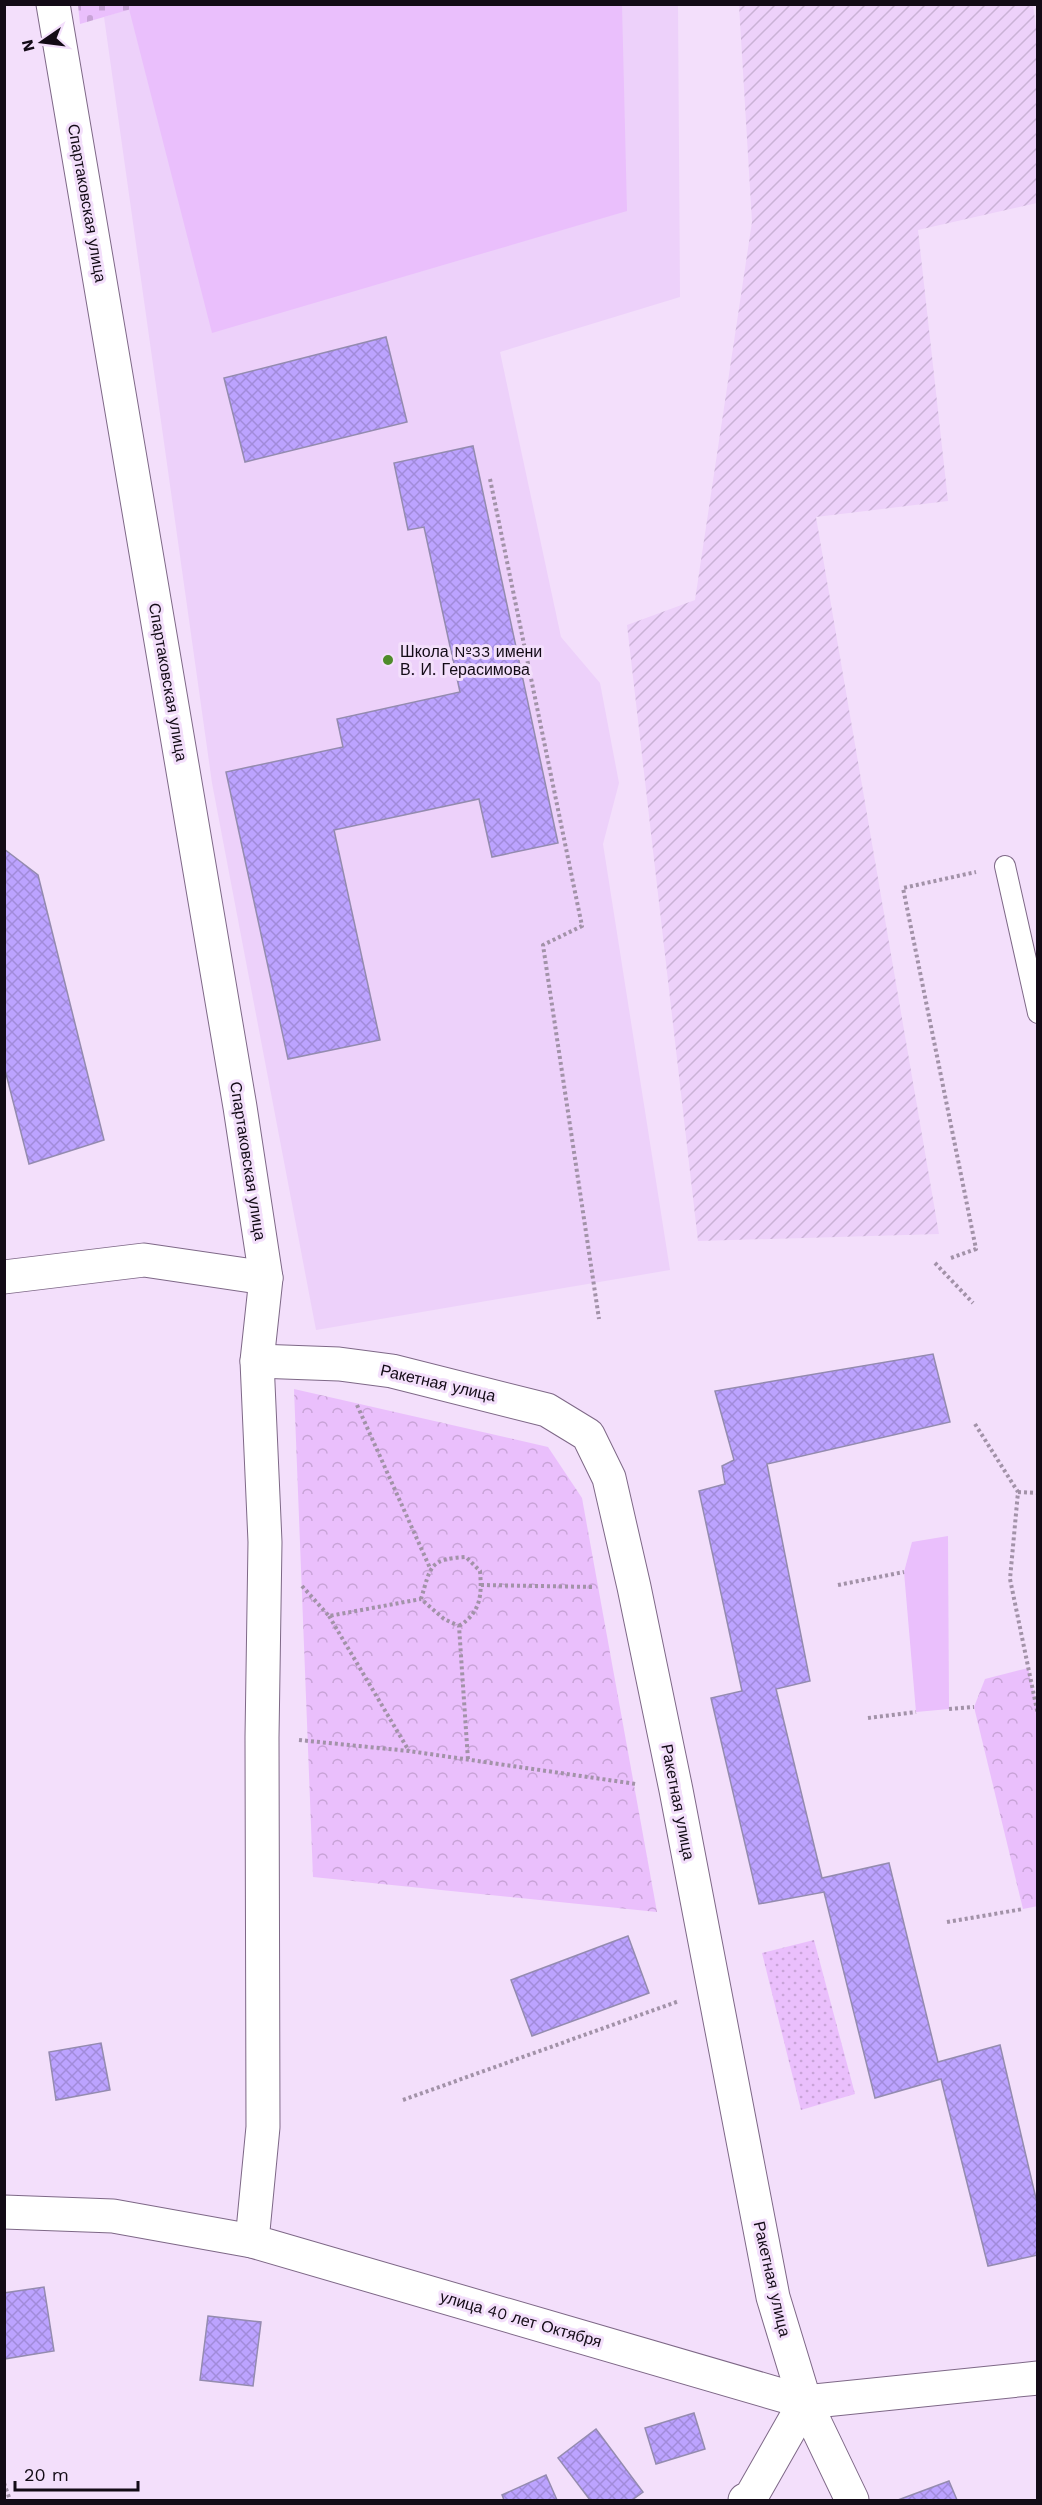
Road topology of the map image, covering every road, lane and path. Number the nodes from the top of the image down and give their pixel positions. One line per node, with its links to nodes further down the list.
1 (53, 4): 8 (main road, Спартаковская улица)
2 (490, 478): 10 (path)
3 (1005, 866): 4 (lane); 5 (path)
4 (1038, 1013)
5 (951, 1258)
6 (934, 1263): 9 (path)
7 (4, 1277): 8 (main road)
8 (266, 1278): 11 (main road, Спартаковская улица)
9 (974, 1303)
10 (599, 1319)
11 (257, 1361): 12 (main road, Ракетная улица); 16 (main road, Спартаковская улица)
12 (339, 1364): 17 (path); 21 (main road, Ракетная улица)
13 (975, 1424): 14 (path)
14 (1018, 1492): 15 (path); 28 (path)
15 (1038, 1493)
16 (265, 1542): 23 (path); 30 (main road, Спартаковская улица)
17 (430, 1568): 20 (path); 22 (path)
18 (904, 1572): 19 (path)
19 (838, 1585)
20 (481, 1586): 21 (path); 24 (path)
21 (634, 1587): 33 (main road, Ракетная улица)
22 (421, 1599): 23 (path); 24 (path)
23 (329, 1616): 31 (path)
24 (459, 1626): 32 (path)
25 (974, 1707): 26 (path)
26 (949, 1709)
27 (916, 1712): 29 (path)
28 (1038, 1715)
29 (868, 1718)
30 (262, 1737): 31 (path); 39 (main road, Спартаковская улица)
31 (409, 1751): 32 (path)
32 (468, 1760): 33 (path)
33 (676, 1790): 36 (main road, Ракетная улица)
34 (1023, 1910): 35 (path)
35 (947, 1922)
36 (713, 1989): 37 (path); 41 (main road, Ракетная улица)
37 (403, 2100)
38 (4, 2212): 39 (main road, улица 40 лет Октября)
39 (252, 2241): 41 (main road, улица 40 лет Октября)
40 (1038, 2378): 41 (main road, улица 40 лет Октября)
41 (805, 2403): 44 (main road); 45 (main road, Ракетная улица)
42 (4, 2483): 43 (path)
43 (10, 2500)
44 (745, 2500)
45 (852, 2500)

